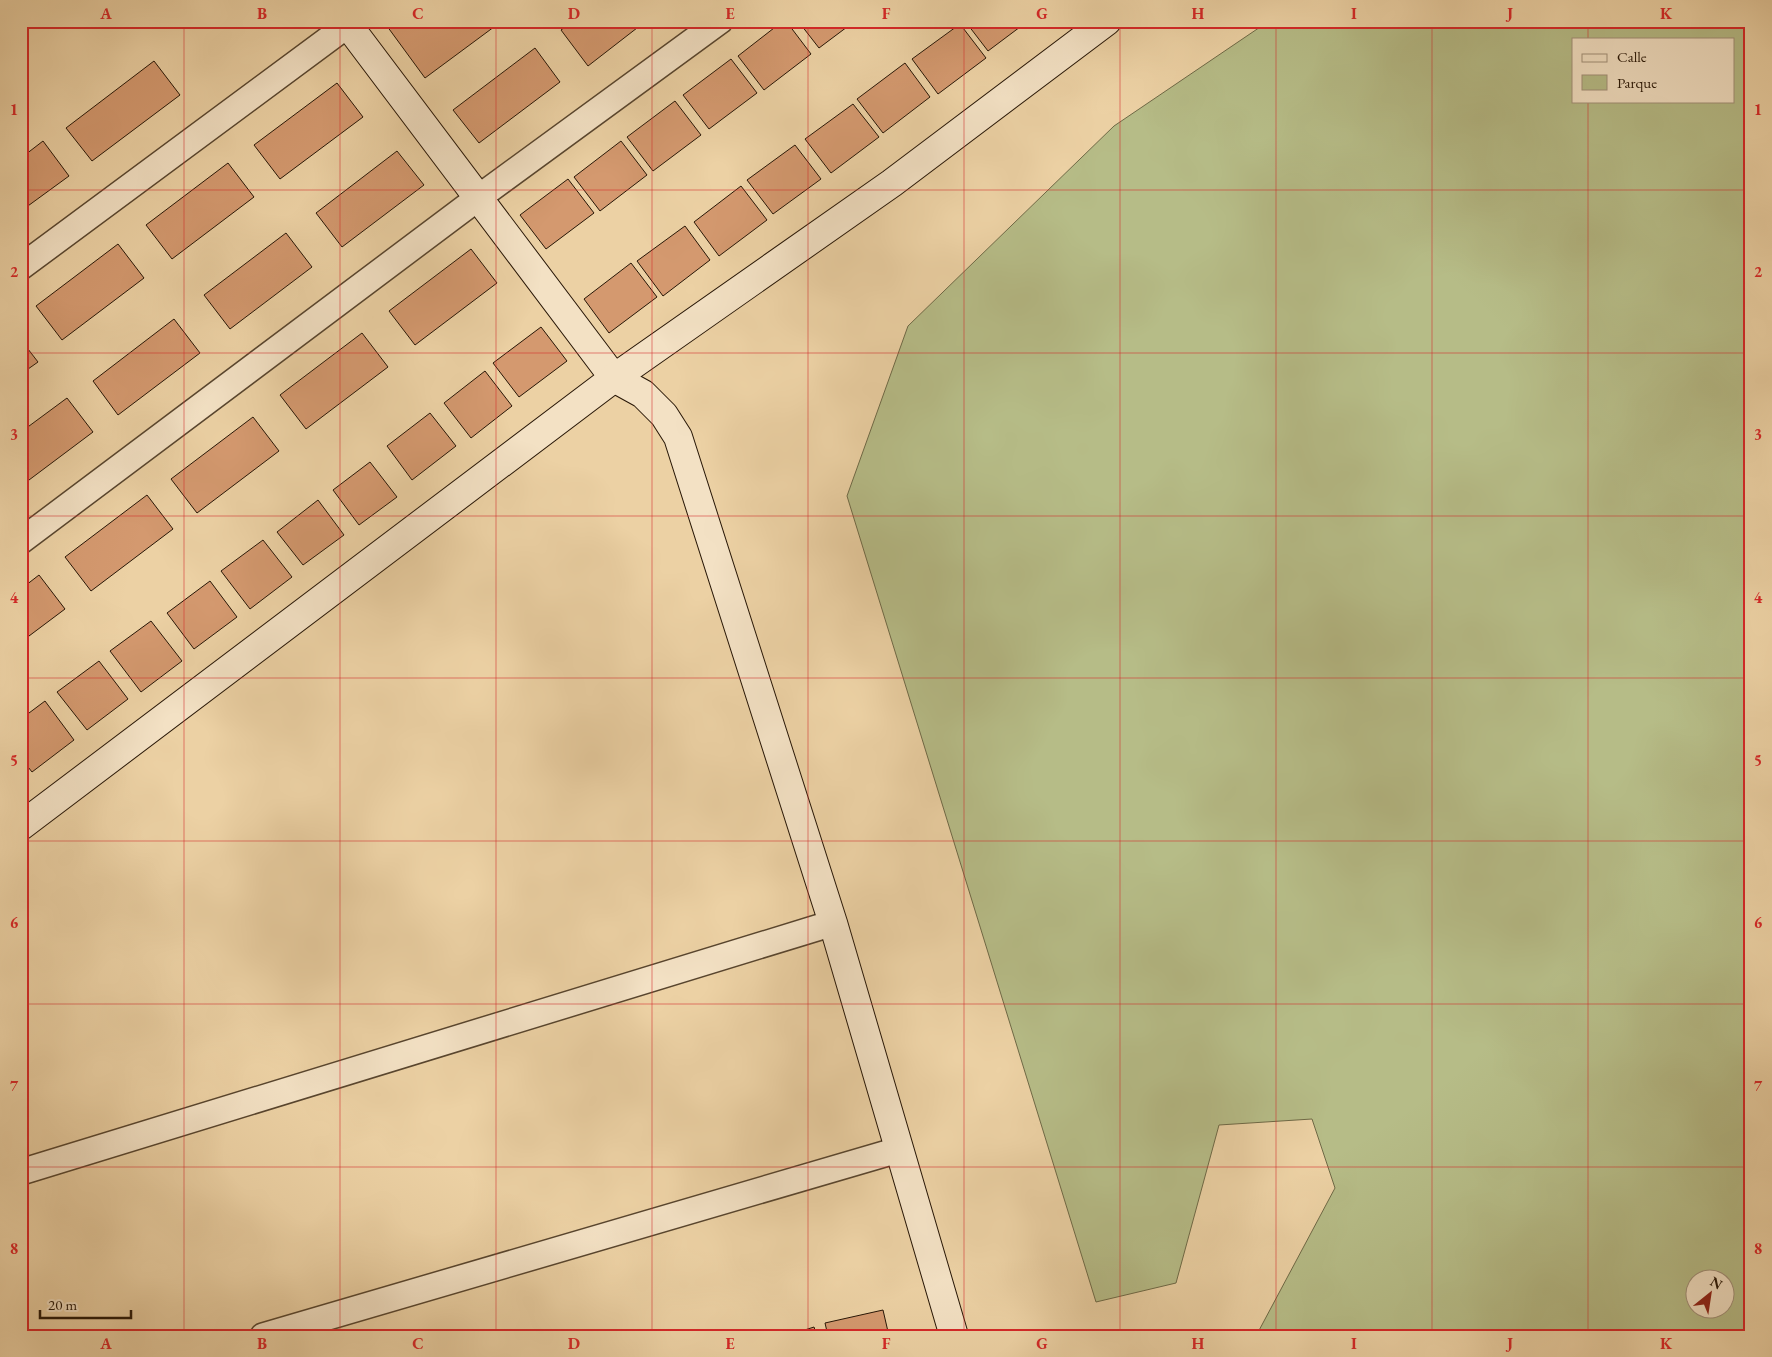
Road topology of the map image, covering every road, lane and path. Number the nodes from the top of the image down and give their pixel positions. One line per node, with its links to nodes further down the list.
1 (720, 21): 4 (street)
2 (1107, 21): 6 (street)
3 (349, 22): 4 (street); 5 (street)
4 (478, 198): 6 (street); 7 (street)
5 (21, 267)
6 (614, 378): 8 (street); 9 (street)
7 (21, 541)
8 (21, 826)
9 (832, 924): 10 (street); 11 (street)
10 (898, 1150): 12 (street); 13 (street)
11 (21, 1172)
12 (263, 1336)
13 (954, 1336)

